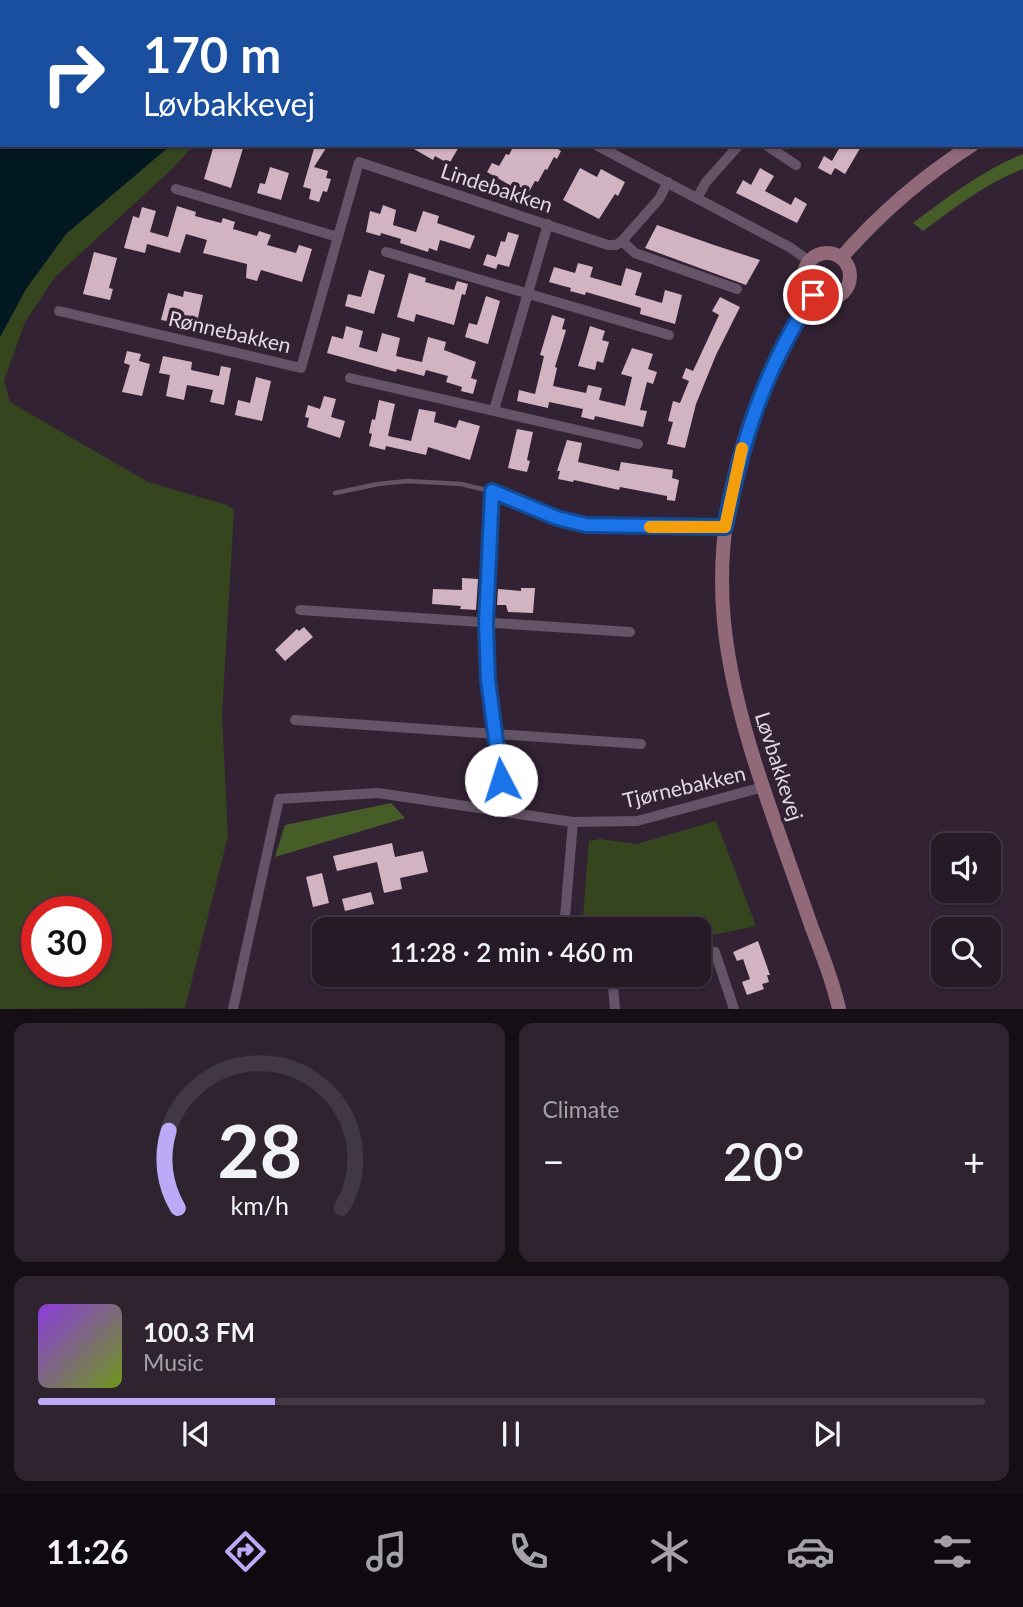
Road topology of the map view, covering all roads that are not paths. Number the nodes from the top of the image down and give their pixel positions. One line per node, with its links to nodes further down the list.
1 (600, 147): 7 (street)
2 (737, 147): 9 (street)
3 (769, 147): 6 (street)
4 (969, 147): 14 (street)
5 (359, 162): 10 (street, Lindebakken); 11 (street, Rønnebakken)
6 (796, 165)
7 (668, 183): 9 (street); 12 (street)
8 (176, 189): 11 (street)
9 (698, 198): 15 (street)
10 (548, 224): 12 (street, Lindebakken); 17 (street)
11 (338, 237): 19 (street, Rønnebakken)
12 (622, 241): 16 (street, Lindebakken)
13 (386, 252): 17 (street)
14 (841, 258): 15 (street); 18 (street)
15 (809, 261): 18 (street)
16 (737, 289)
17 (528, 293): 20 (street); 22 (street)
18 (813, 295): 26 (street, Løvbakkevej)
19 (58, 311)
20 (669, 335)
21 (350, 379): 22 (street)
22 (494, 410): 23 (street)
23 (638, 444)
24 (492, 491): 25 (lane); 26 (lane); 28 (street)
25 (335, 493)
26 (725, 527): 33 (street, Løvbakkevej)
27 (300, 610): 28 (street)
28 (486, 623): 29 (street); 31 (street)
29 (630, 632)
30 (295, 720): 31 (street)
31 (496, 735): 32 (street); 34 (street)
32 (641, 744)
33 (763, 787): 35 (street, Tjørnebakken); 42 (street, Løvbakkevej)
34 (496, 812): 35 (street, Tjørnebakken); 39 (street, Tjørnebakken)
35 (573, 822): 36 (street)
36 (565, 917)
37 (711, 952): 41 (street)
38 (613, 987): 40 (street)
39 (233, 1009)
40 (615, 1009)
41 (734, 1009)
42 (839, 1009)

